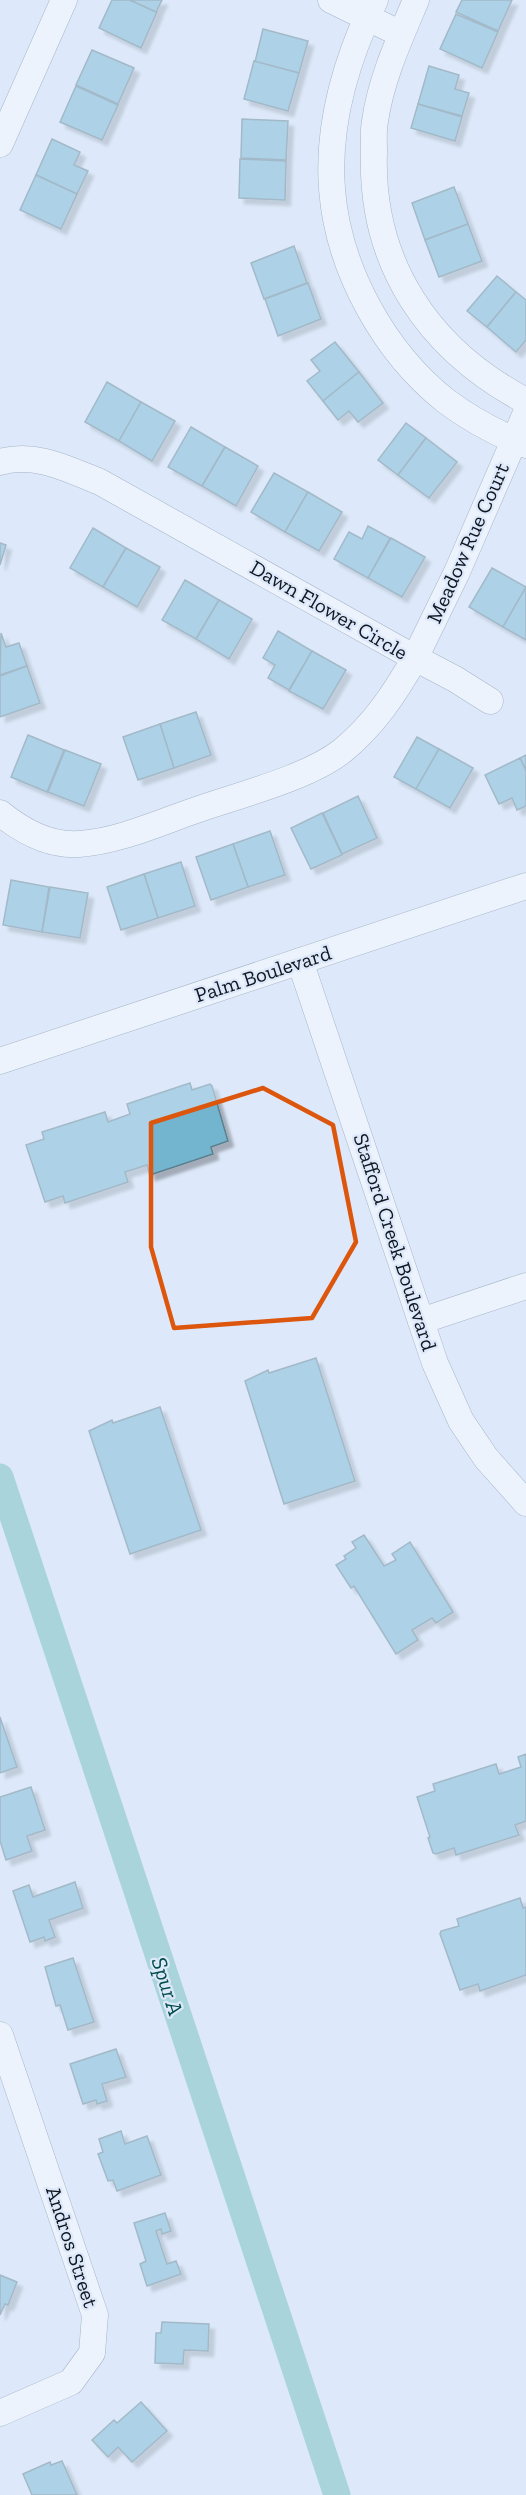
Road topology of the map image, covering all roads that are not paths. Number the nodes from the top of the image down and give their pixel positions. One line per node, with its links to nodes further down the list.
1 (64, 0): 6 (street)
2 (331, 0): 4 (street)
3 (416, 0): 5 (street)
4 (371, 8): 5 (street); 9 (street)
5 (401, 34): 7 (street)
6 (0, 144)
7 (526, 401)
8 (526, 413): 9 (street, Meadow Rue Court)
9 (520, 442): 11 (street, Meadow Rue Court)
10 (0, 462): 11 (street, Dawn Flower Circle)
11 (415, 658): 12 (street); 13 (street, Dawn Flower Circle)
12 (490, 701)
13 (0, 813)
14 (526, 886): 15 (street, Palm Boulevard)
15 (300, 961): 16 (street, Palm Boulevard); 18 (street, Stafford Creek Boulevard)
16 (0, 1062)
17 (526, 1286): 18 (street)
18 (421, 1321): 19 (street, Stafford Creek Boulevard)
19 (526, 1503)
20 (0, 2035): 21 (street, Andros Street)
21 (10, 2098): 22 (street, Andros Street)
22 (0, 2413)

